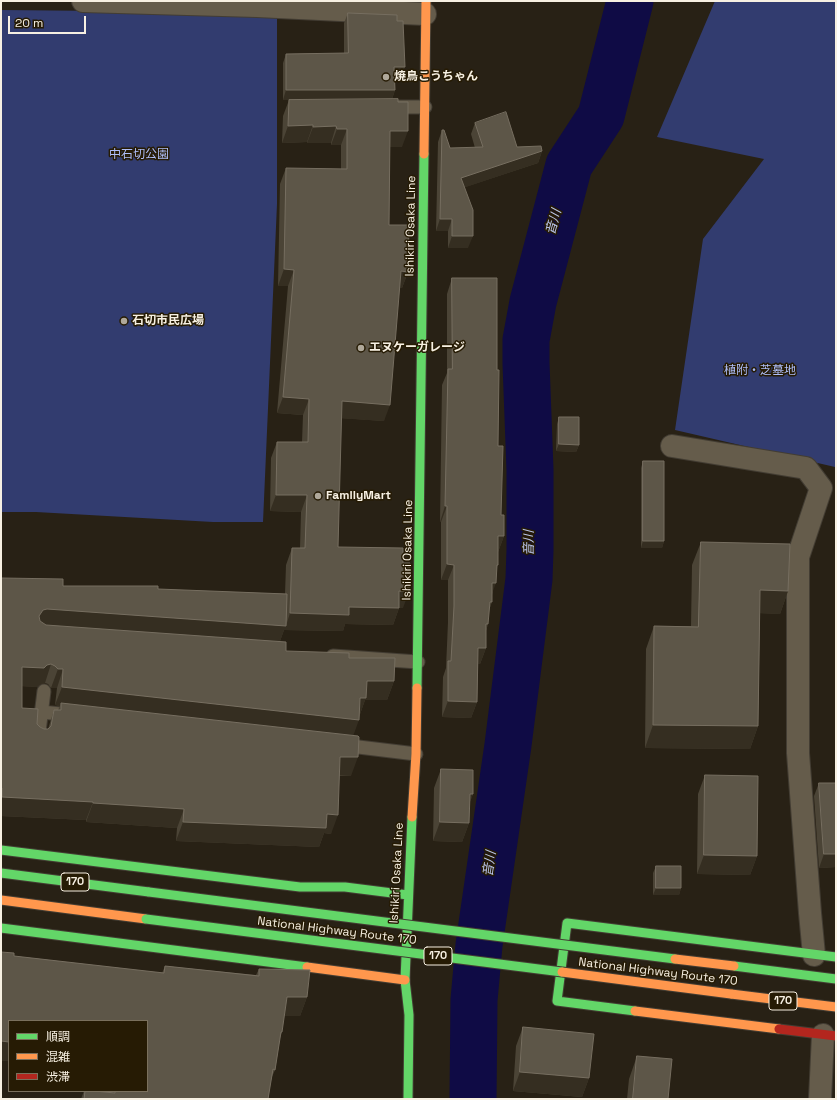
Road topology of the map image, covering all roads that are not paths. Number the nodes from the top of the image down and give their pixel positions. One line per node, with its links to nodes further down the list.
1 (83, 1): 2 (street)
2 (257, 4): 3 (street)
3 (426, 7): 4 (main road, Ishikiri Osaka Line)
4 (425, 107): 5 (lane); 8 (main road, Ishikiri Osaka Line)
5 (378, 108)
6 (672, 446): 20 (street)
7 (324, 655): 8 (lane)
8 (418, 662): 14 (main road, Ishikiri Osaka Line)
9 (44, 690): 10 (lane)
10 (42, 712): 11 (lane); 12 (lane)
11 (82, 716)
12 (38, 740)
13 (328, 744): 14 (lane)
14 (416, 754): 17 (main road, Ishikiri Osaka Line)
15 (1, 850): 17 (main road)
16 (1, 873): 22 (main road, National Highway Route 170 / 170, bridge)
17 (408, 895): 23 (main road, Ishikiri Osaka Line)
18 (1, 900): 24 (main road, National Highway Route 170 / 170, bridge)
19 (1, 928): 23 (main road)
20 (814, 955): 21 (main road); 25 (main road, 170)
21 (836, 957)
22 (836, 979)
23 (405, 980): 26 (main road, Ishikiri Osaka Line)
24 (836, 1007)
25 (829, 1036): 27 (street)
26 (408, 1099)
27 (820, 1099)

